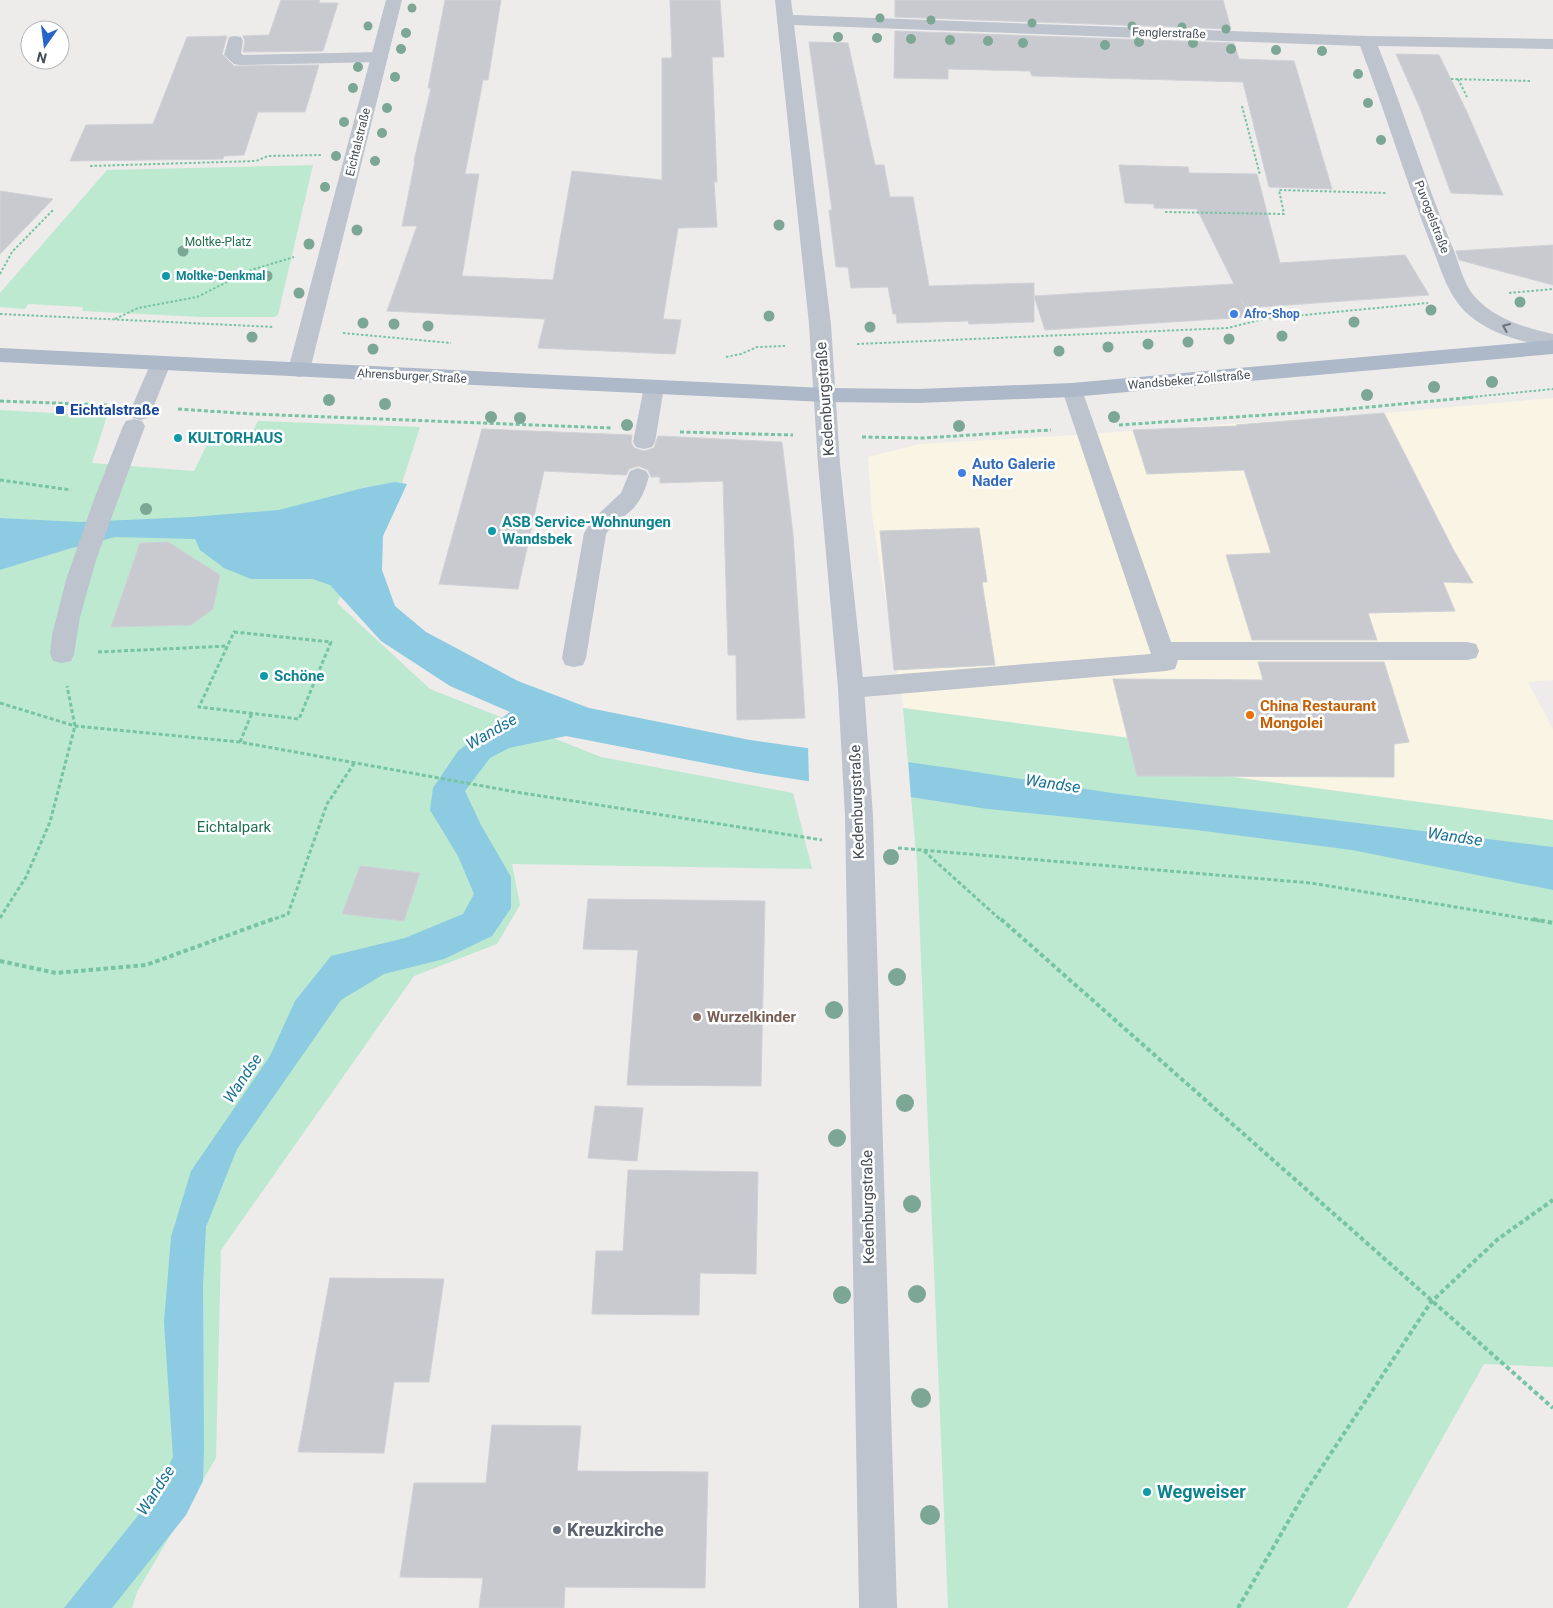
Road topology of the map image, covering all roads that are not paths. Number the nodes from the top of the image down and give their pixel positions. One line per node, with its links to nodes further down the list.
1 (394, 0): 6 (street, Eichtalstraße)
2 (784, 10): 4 (street, Fenglerstraße); 14 (street, Kedenburgstraße)
3 (235, 41): 6 (lane)
4 (1368, 41): 5 (street, Fenglerstraße); 7 (street, Puvogelstraße, one-way to 4)
5 (1553, 44)
6 (380, 57): 11 (street, Eichtalstraße)
7 (1553, 341)
8 (1553, 347): 13 (main road, Wandsbeker Zollstraße)
9 (0, 355): 10 (main road, Ahrensburger Straße)
10 (161, 363): 11 (main road, Ahrensburger Straße); 19 (lane)
11 (299, 370): 12 (main road, Ahrensburger Straße)
12 (654, 387): 14 (main road, Ahrensburger Straße); 15 (lane)
13 (1072, 390): 14 (main road, Wandsbeker Zollstraße); 17 (lane)
14 (824, 395): 21 (street, Kedenburgstraße)
15 (645, 436)
16 (638, 476): 20 (lane)
17 (1163, 651): 18 (lane); 21 (lane)
18 (1467, 651)
19 (62, 654)
20 (574, 658)
21 (851, 688): 22 (street, Kedenburgstraße)
22 (878, 1608)

